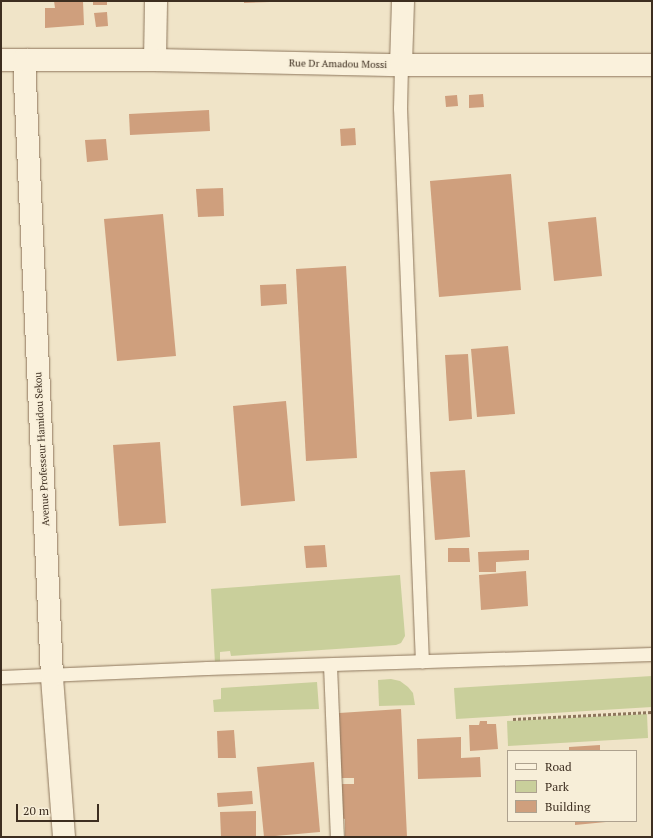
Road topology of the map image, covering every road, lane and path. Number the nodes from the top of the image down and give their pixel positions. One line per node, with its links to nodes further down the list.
1 (156, 1): 5 (street)
2 (403, 1): 6 (street)
3 (1, 60): 4 (street, Rue Dr Amadou Mossi)
4 (24, 60): 5 (street, Rue Dr Amadou Mossi); 11 (street, Avenue Professeur Hamidou Sekou)
5 (155, 60): 6 (street, Rue Dr Amadou Mossi)
6 (401, 65): 7 (street, Rue Dr Amadou Mossi); 9 (lane)
7 (652, 65)
8 (652, 654): 9 (lane)
9 (422, 662): 10 (lane)
10 (330, 665): 11 (lane); 16 (lane)
11 (52, 676): 12 (lane); 15 (street, Avenue Professeur Hamidou Sekou)
12 (1, 677)
13 (652, 712): 14 (path)
14 (512, 719)
15 (64, 837)
16 (337, 837)

